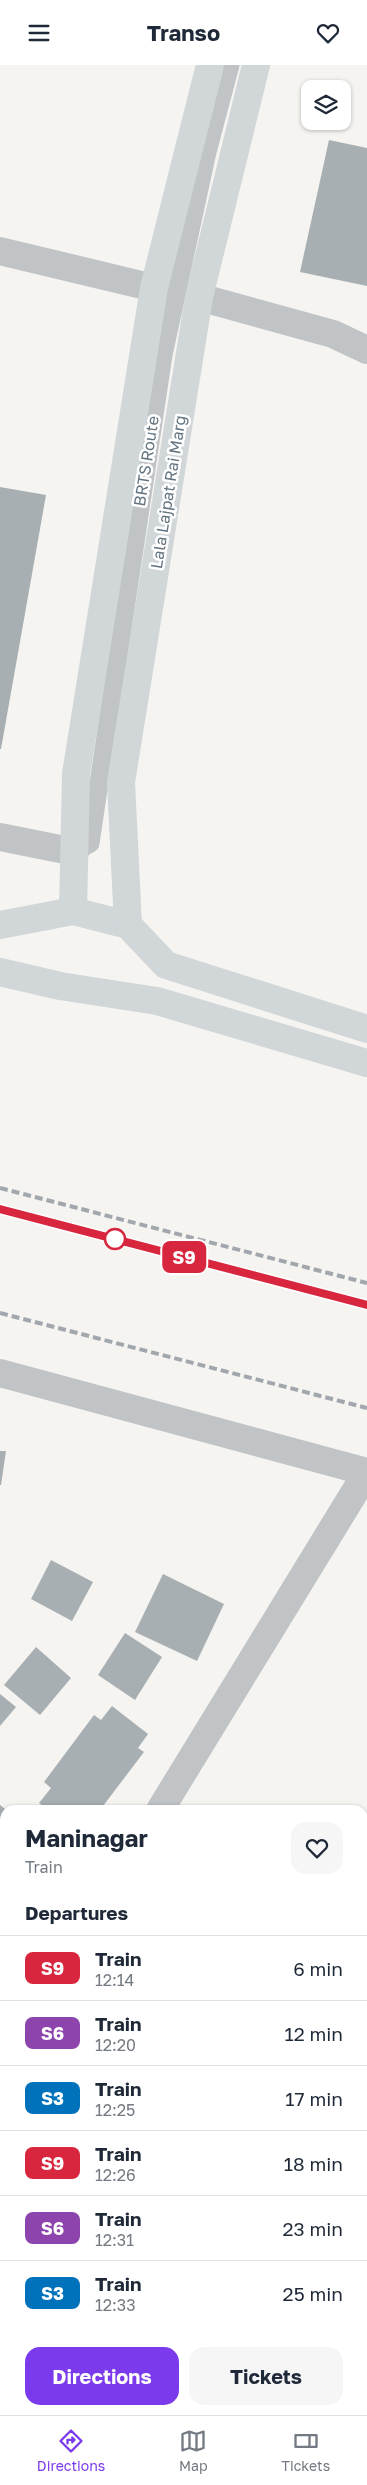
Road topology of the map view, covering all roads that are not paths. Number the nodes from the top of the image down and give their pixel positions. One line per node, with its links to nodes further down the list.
1 (210, 65): 5 (main road)
2 (230, 65): 9 (lane, BRTS Route)
3 (256, 65): 6 (main road, Lala Lajpat Rai Marg)
4 (0, 251): 5 (street)
5 (154, 288): 9 (main road)
6 (199, 297): 7 (street); 12 (main road, Lala Lajpat Rai Marg)
7 (367, 350)
8 (0, 837): 9 (street)
9 (75, 852): 10 (main road)
10 (73, 911): 11 (main road); 12 (main road)
11 (0, 925)
12 (128, 925): 13 (main road)
13 (166, 965): 15 (main road); 16 (main road)
14 (0, 971): 15 (main road)
15 (157, 1001): 17 (main road)
16 (367, 1029)
17 (367, 1063)
18 (0, 1373): 19 (street)
19 (163, 1805)

